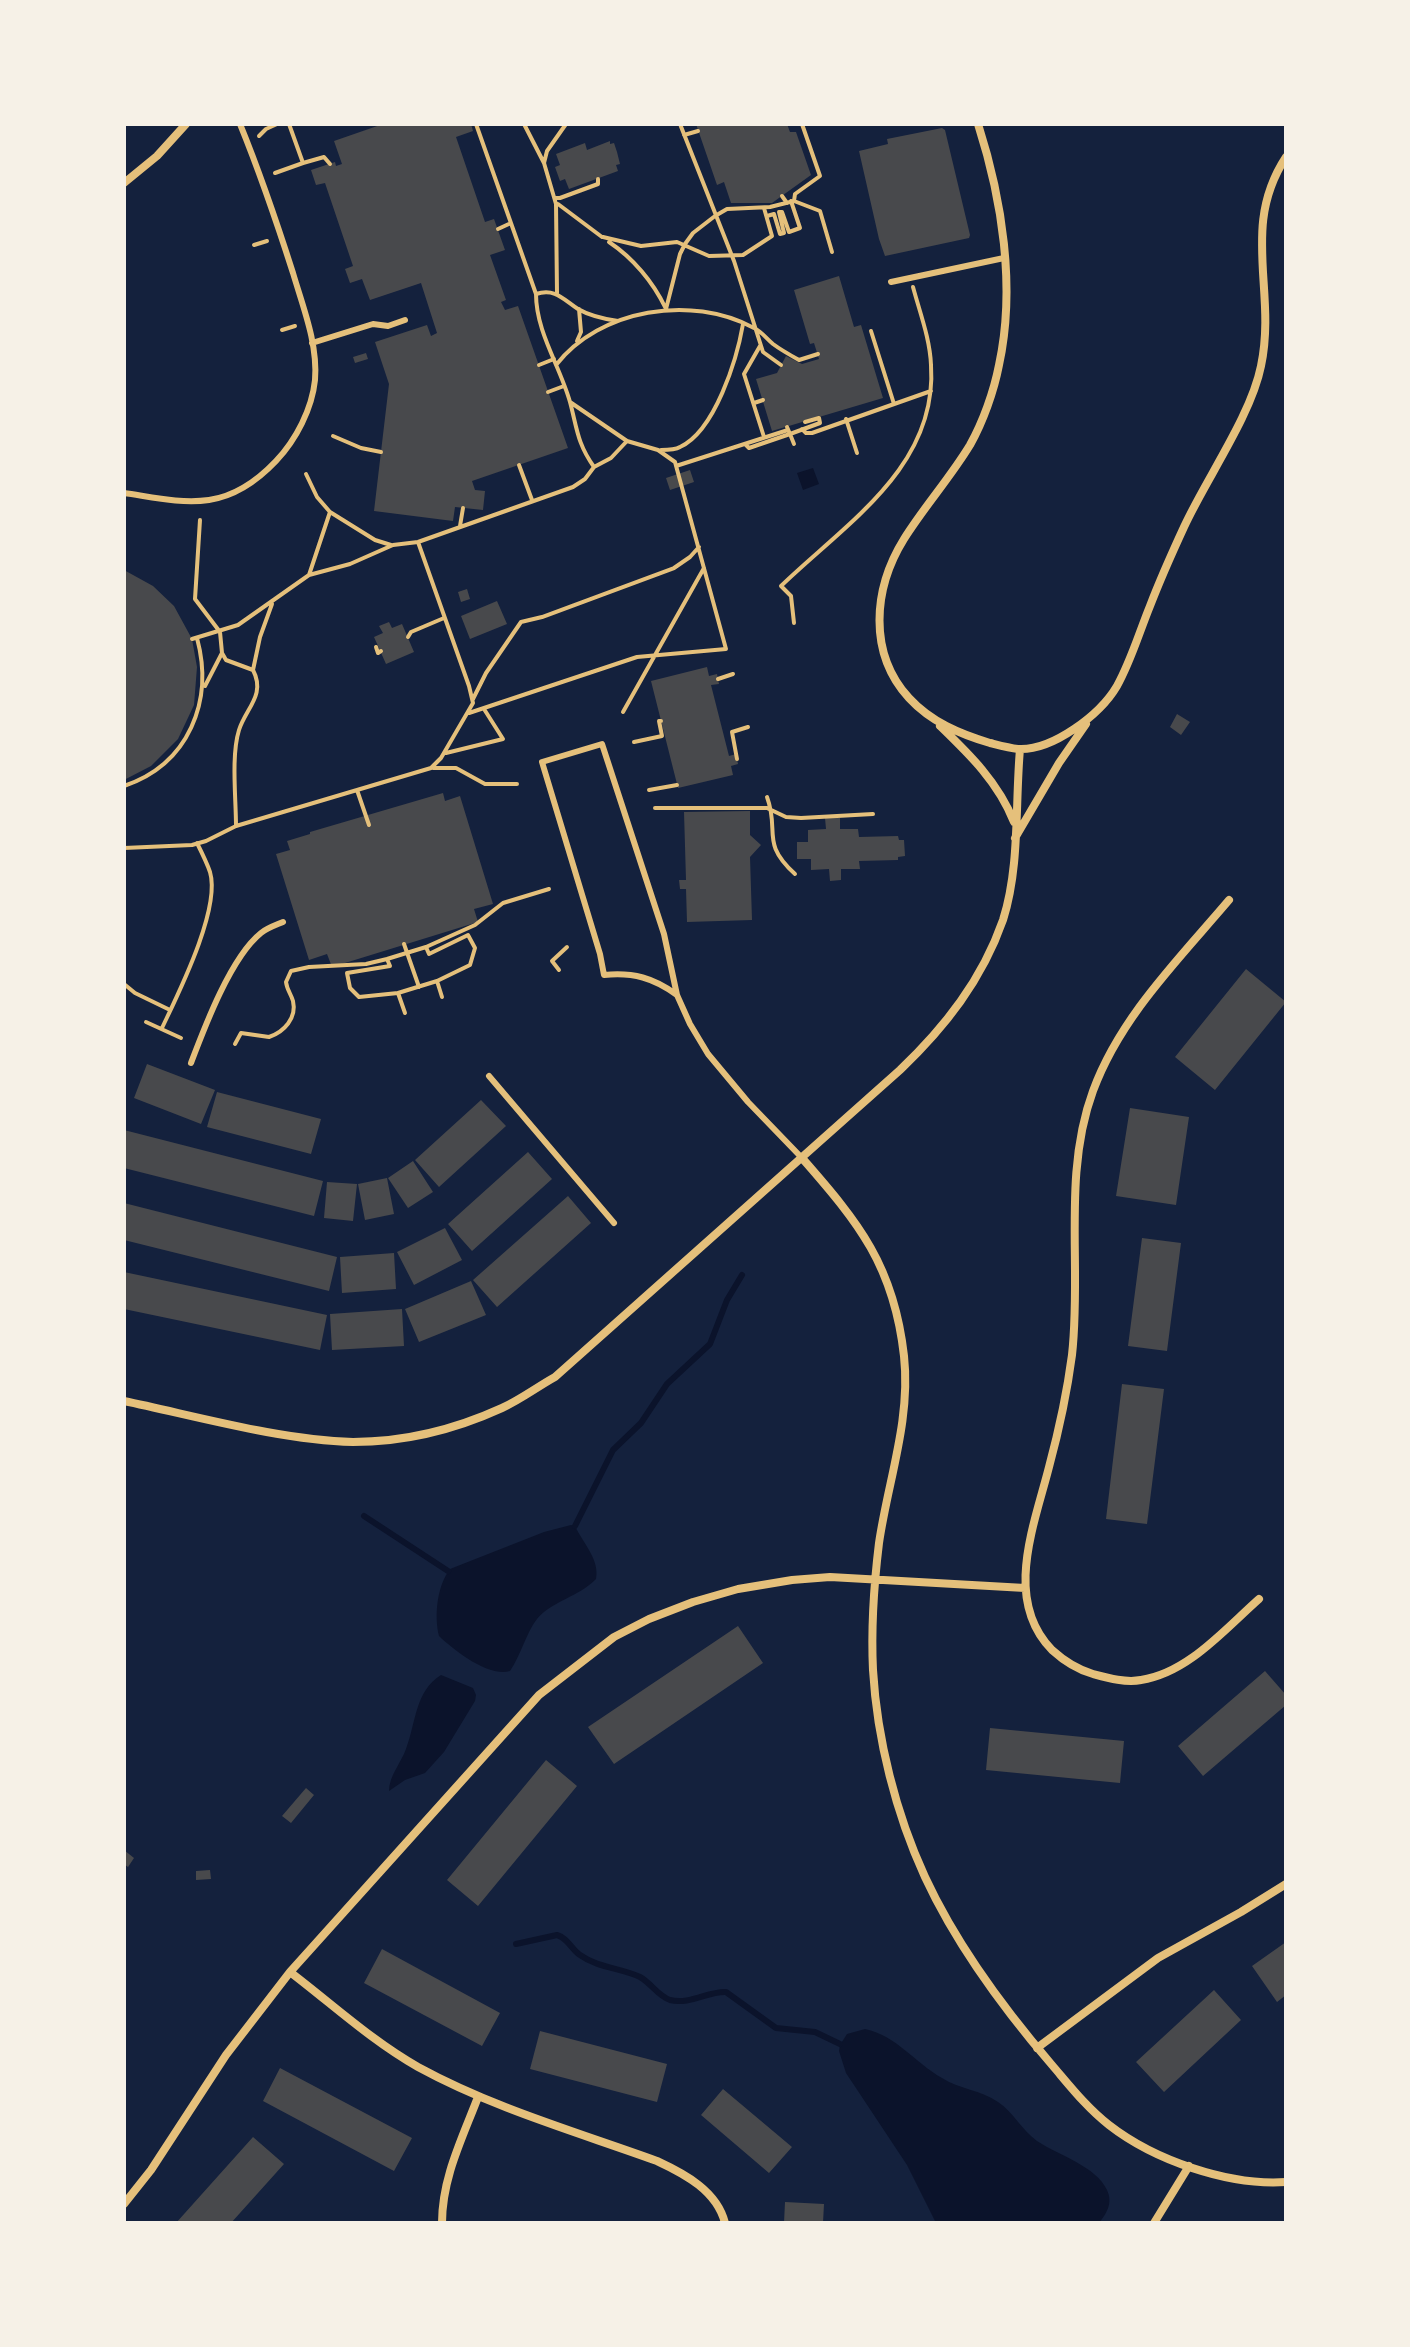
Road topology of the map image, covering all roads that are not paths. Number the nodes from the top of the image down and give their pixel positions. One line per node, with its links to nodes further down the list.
1 (186, 124): 5 (street)
2 (240, 124): 9 (lane)
3 (978, 124): 6 (street)
4 (1286, 157): 11 (street)
5 (124, 183)
6 (1004, 258): 7 (lane); 12 (street)
7 (891, 282)
8 (405, 320): 9 (lane)
9 (312, 343): 10 (lane)
10 (124, 493)
11 (1093, 715): 13 (street); 15 (street)
12 (934, 720): 13 (street); 14 (street)
13 (1020, 749): 14 (street)
14 (1015, 824): 15 (street)
15 (1015, 839): 21 (street)
16 (1229, 900): 25 (street)
17 (283, 922): 19 (lane)
18 (677, 995): 18 (lane); 21 (lane)
19 (191, 1063)
20 (489, 1076): 22 (lane)
21 (802, 1158): 23 (street); 24 (street)
22 (614, 1223)
23 (124, 1401)
24 (876, 1581): 25 (street); 28 (street); 29 (street)
25 (1025, 1588): 26 (street)
26 (1259, 1599)
27 (1286, 1884): 29 (street)
28 (290, 1972): 30 (street); 33 (street)
29 (1037, 2048): 31 (street)
30 (478, 2097): 34 (street); 35 (street)
31 (1189, 2166): 32 (street); 36 (street)
32 (1286, 2182)
33 (124, 2204)
34 (442, 2223)
35 (725, 2223)
36 (1154, 2223)

